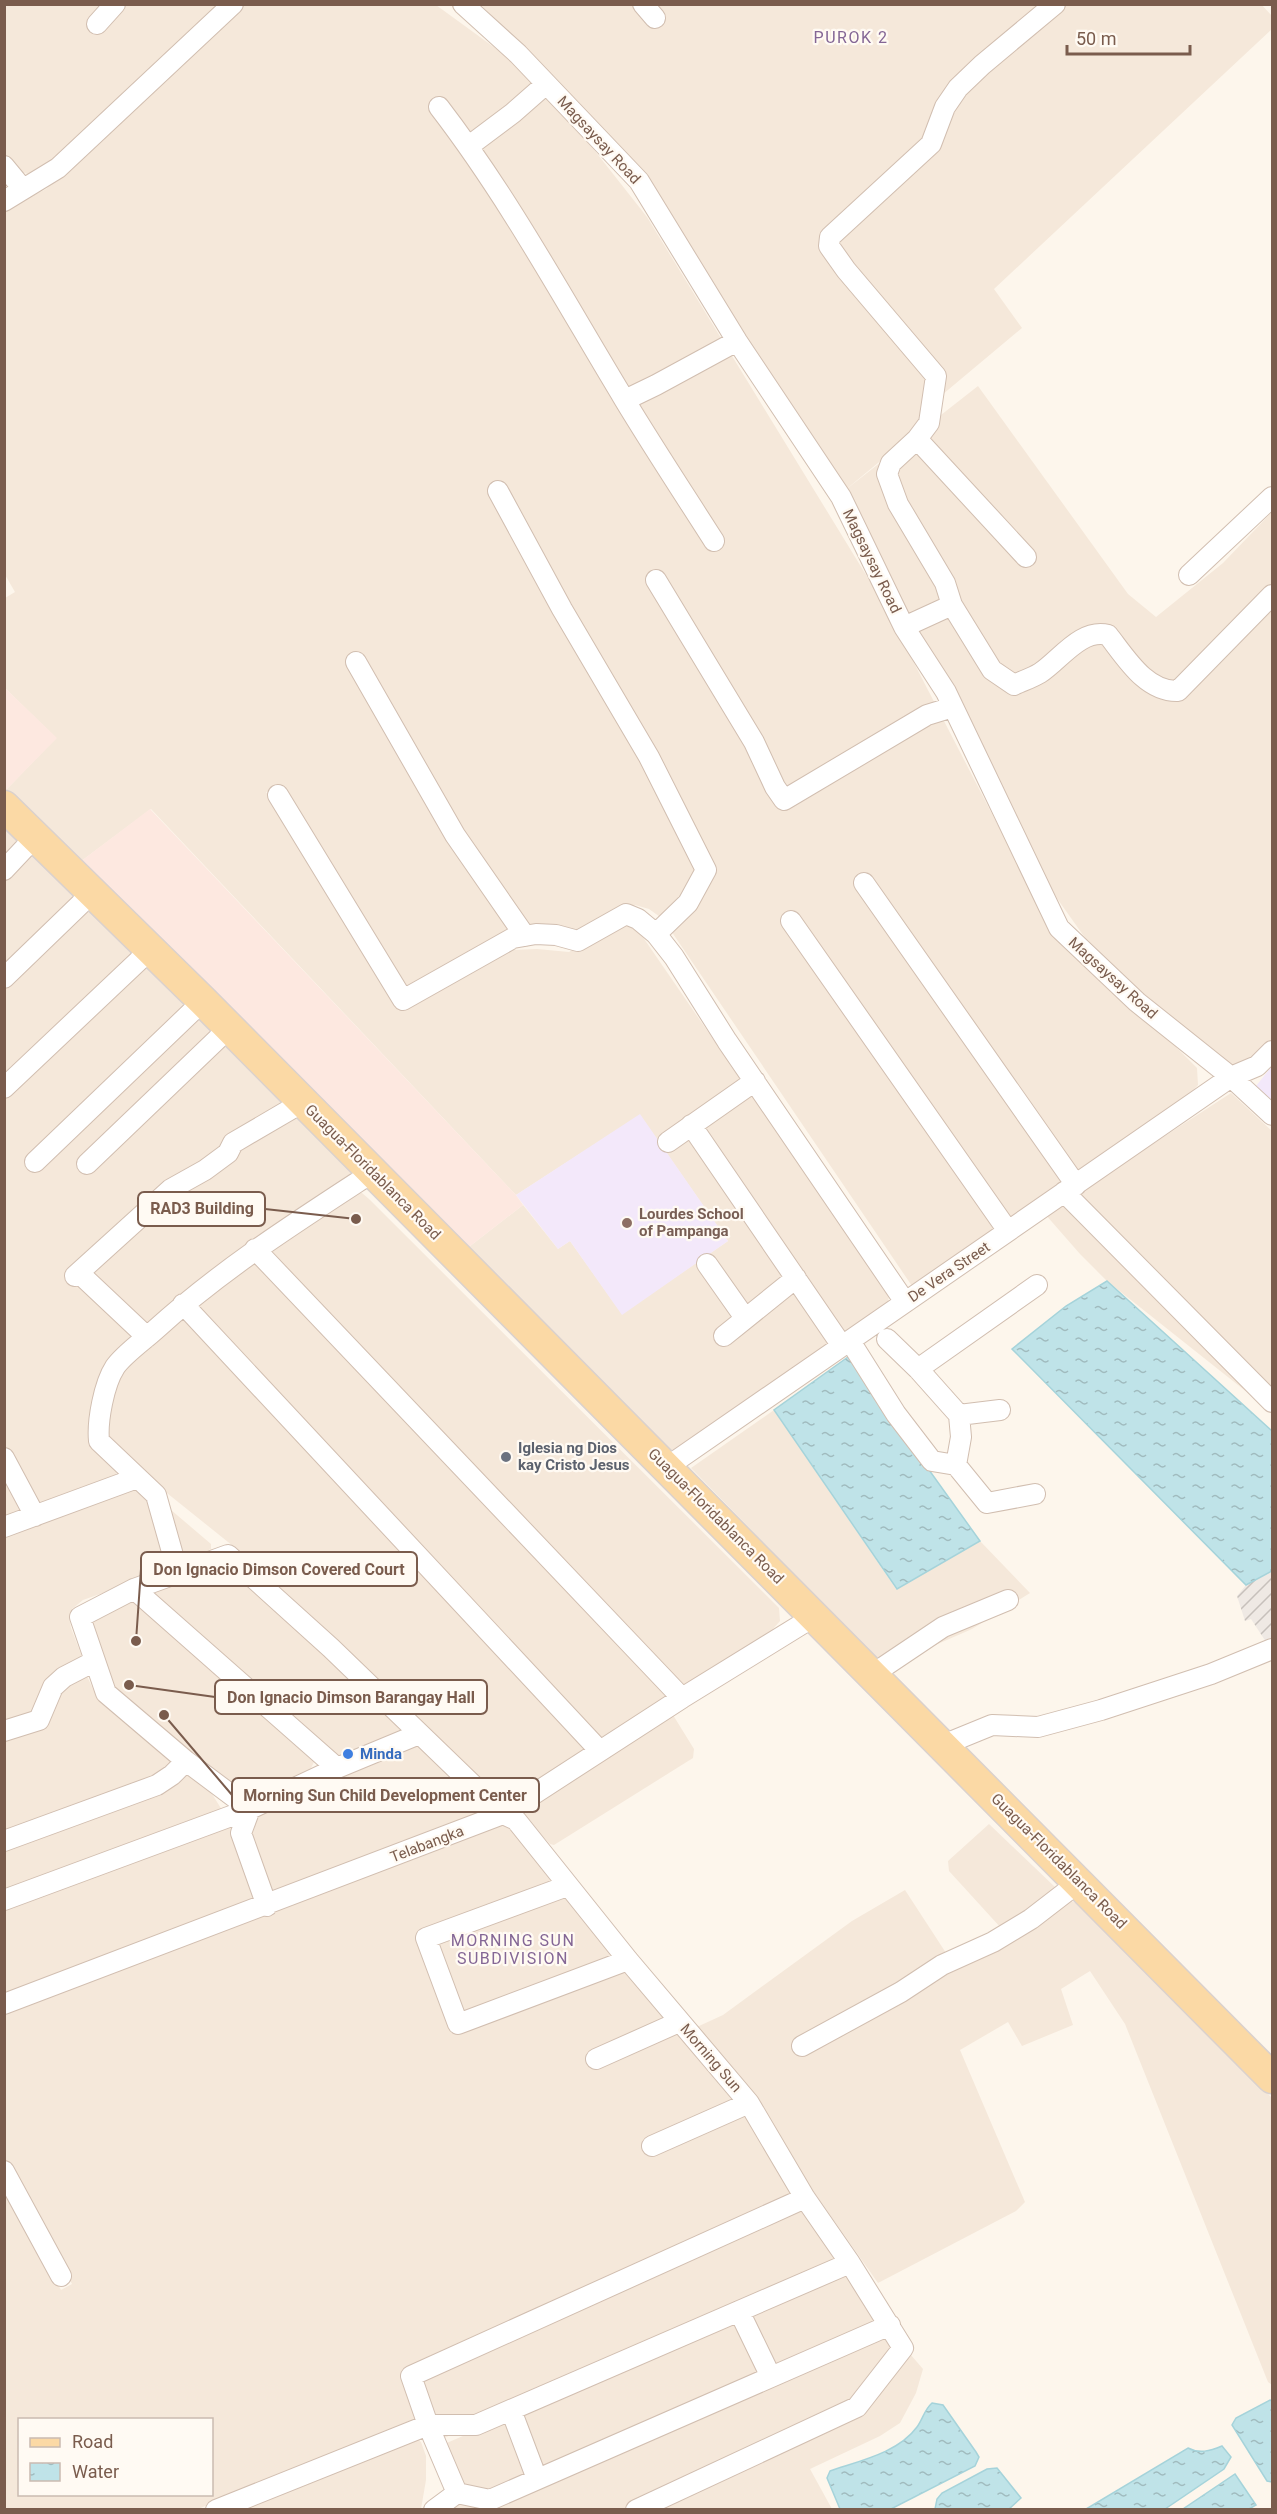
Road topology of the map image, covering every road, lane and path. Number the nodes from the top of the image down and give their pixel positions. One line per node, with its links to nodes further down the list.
1 (115, 4): 5 (street)
2 (233, 4): 10 (street)
3 (1055, 4): 14 (street)
4 (467, 6): 6 (street, Magsaysay Road)
5 (97, 24)
6 (546, 84): 8 (street); 12 (street, Magsaysay Road)
7 (439, 107): 8 (street)
8 (469, 146): 13 (street)
9 (4, 166): 10 (street)
10 (23, 189): 11 (street)
11 (4, 201)
12 (737, 341): 13 (street); 23 (street, Magsaysay Road)
13 (625, 400): 17 (street)
14 (917, 440): 18 (street); 22 (street)
15 (498, 491): 33 (street)
16 (1272, 497): 19 (street)
17 (714, 541)
18 (1026, 557)
19 (1189, 575)
20 (656, 580): 25 (street)
21 (1272, 595): 22 (street)
22 (952, 605): 23 (street)
23 (904, 627): 25 (street, Magsaysay Road)
24 (356, 662): 34 (street)
25 (953, 707): 40 (street, Magsaysay Road)
26 (278, 795): 34 (street)
27 (4, 806): 28 (main road, Guagua-Floridablanca Road)
28 (36, 836): 29 (street); 31 (main road, Guagua-Floridablanca Road)
29 (4, 870)
30 (864, 883): 50 (street)
31 (93, 892): 35 (main road, Guagua-Floridablanca Road); 36 (street)
32 (791, 921): 51 (street)
33 (656, 934): 34 (street); 41 (street)
34 (525, 936)
35 (150, 950): 37 (main road, Guagua-Floridablanca Road); 42 (street)
36 (4, 978)
37 (203, 1001): 38 (main road, Guagua-Floridablanca Road); 47 (street)
38 (229, 1028): 43 (main road, Guagua-Floridablanca Road); 48 (street)
39 (1272, 1051): 40 (street, De Vera Street)
40 (1231, 1077): 44 (street, Magsaysay Road); 50 (street, De Vera Street)
41 (754, 1081): 45 (street); 56 (street)
42 (4, 1088)
43 (303, 1102): 49 (main road, Guagua-Floridablanca Road); 61 (street)
44 (1272, 1115)
45 (691, 1125): 46 (street); 54 (street)
46 (668, 1142)
47 (35, 1162)
48 (87, 1164)
49 (373, 1172): 52 (street); 69 (main road, Guagua-Floridablanca Road)
50 (1070, 1189): 51 (street, De Vera Street); 64 (street)
51 (1008, 1232): 56 (street, De Vera Street)
52 (255, 1249): 57 (street); 81 (street)
53 (707, 1264): 58 (street)
54 (796, 1278): 58 (street); 62 (street)
55 (1036, 1285): 63 (street)
56 (905, 1302): 59 (street, De Vera Street)
57 (183, 1304): 61 (street); 85 (street)
58 (744, 1318): 60 (street)
59 (882, 1332): 62 (street, De Vera Street); 63 (street)
60 (724, 1336)
61 (147, 1337): 70 (street)
62 (846, 1343): 68 (street); 69 (street, De Vera Street)
63 (918, 1368): 66 (street)
64 (1272, 1402)
65 (1000, 1410): 66 (street)
66 (959, 1415): 68 (street)
67 (4, 1458): 72 (street)
68 (956, 1466): 71 (street)
69 (668, 1467): 77 (main road, Guagua-Floridablanca Road)
70 (137, 1478): 72 (street); 74 (street)
71 (1035, 1494)
72 (35, 1516): 73 (street)
73 (4, 1527)
74 (178, 1573): 75 (street); 83 (street, Morning Sun)
75 (134, 1589): 79 (street); 87 (street)
76 (1008, 1600): 80 (street)
77 (815, 1616): 80 (main road, Guagua-Floridablanca Road); 81 (street, Telabangka)
78 (1272, 1649): 84 (street)
79 (95, 1661): 82 (street); 86 (street)
80 (873, 1674): 84 (main road, Guagua-Floridablanca Road)
81 (682, 1698): 85 (street, Telabangka)
82 (4, 1731)
83 (419, 1734): 87 (street); 89 (street, Morning Sun)
84 (943, 1745): 91 (main road, Guagua-Floridablanca Road)
85 (600, 1751): 89 (street, Telabangka)
86 (186, 1761): 88 (street); 90 (street)
87 (337, 1768): 88 (street)
88 (250, 1809): 93 (street); 94 (street)
89 (503, 1814): 92 (street, Morning Sun); 94 (street, Telabangka)
90 (4, 1841)
91 (1079, 1882): 98 (street); 100 (main road, Guagua-Floridablanca Road)
92 (567, 1886): 95 (street, Morning Sun); 95 (street)
93 (4, 1900)
94 (267, 1906): 96 (street, Telabangka)
95 (628, 1960): 97 (street, Morning Sun)
96 (4, 2004)
97 (680, 2022): 99 (street); 101 (street, Morning Sun)
98 (802, 2046)
99 (596, 2060)
100 (1272, 2078)
101 (749, 2103): 102 (street); 104 (street, Morning Sun)
102 (652, 2146)
103 (4, 2171): 106 (street)
104 (805, 2198): 105 (street, Morning Sun); 111 (street)
105 (850, 2263): 107 (street); 108 (street, Morning Sun)
106 (61, 2276)
107 (739, 2311): 109 (street); 110 (street)
108 (890, 2325): 109 (street); 117 (street, Morning Sun)
109 (771, 2377): 112 (street)
110 (511, 2410): 111 (street); 112 (street)
111 (428, 2425): 113 (street); 115 (street)
112 (537, 2479): 114 (street)
113 (457, 2493): 114 (street); 116 (street)
114 (492, 2505)
115 (216, 2510)
116 (434, 2510)
117 (636, 2510)

